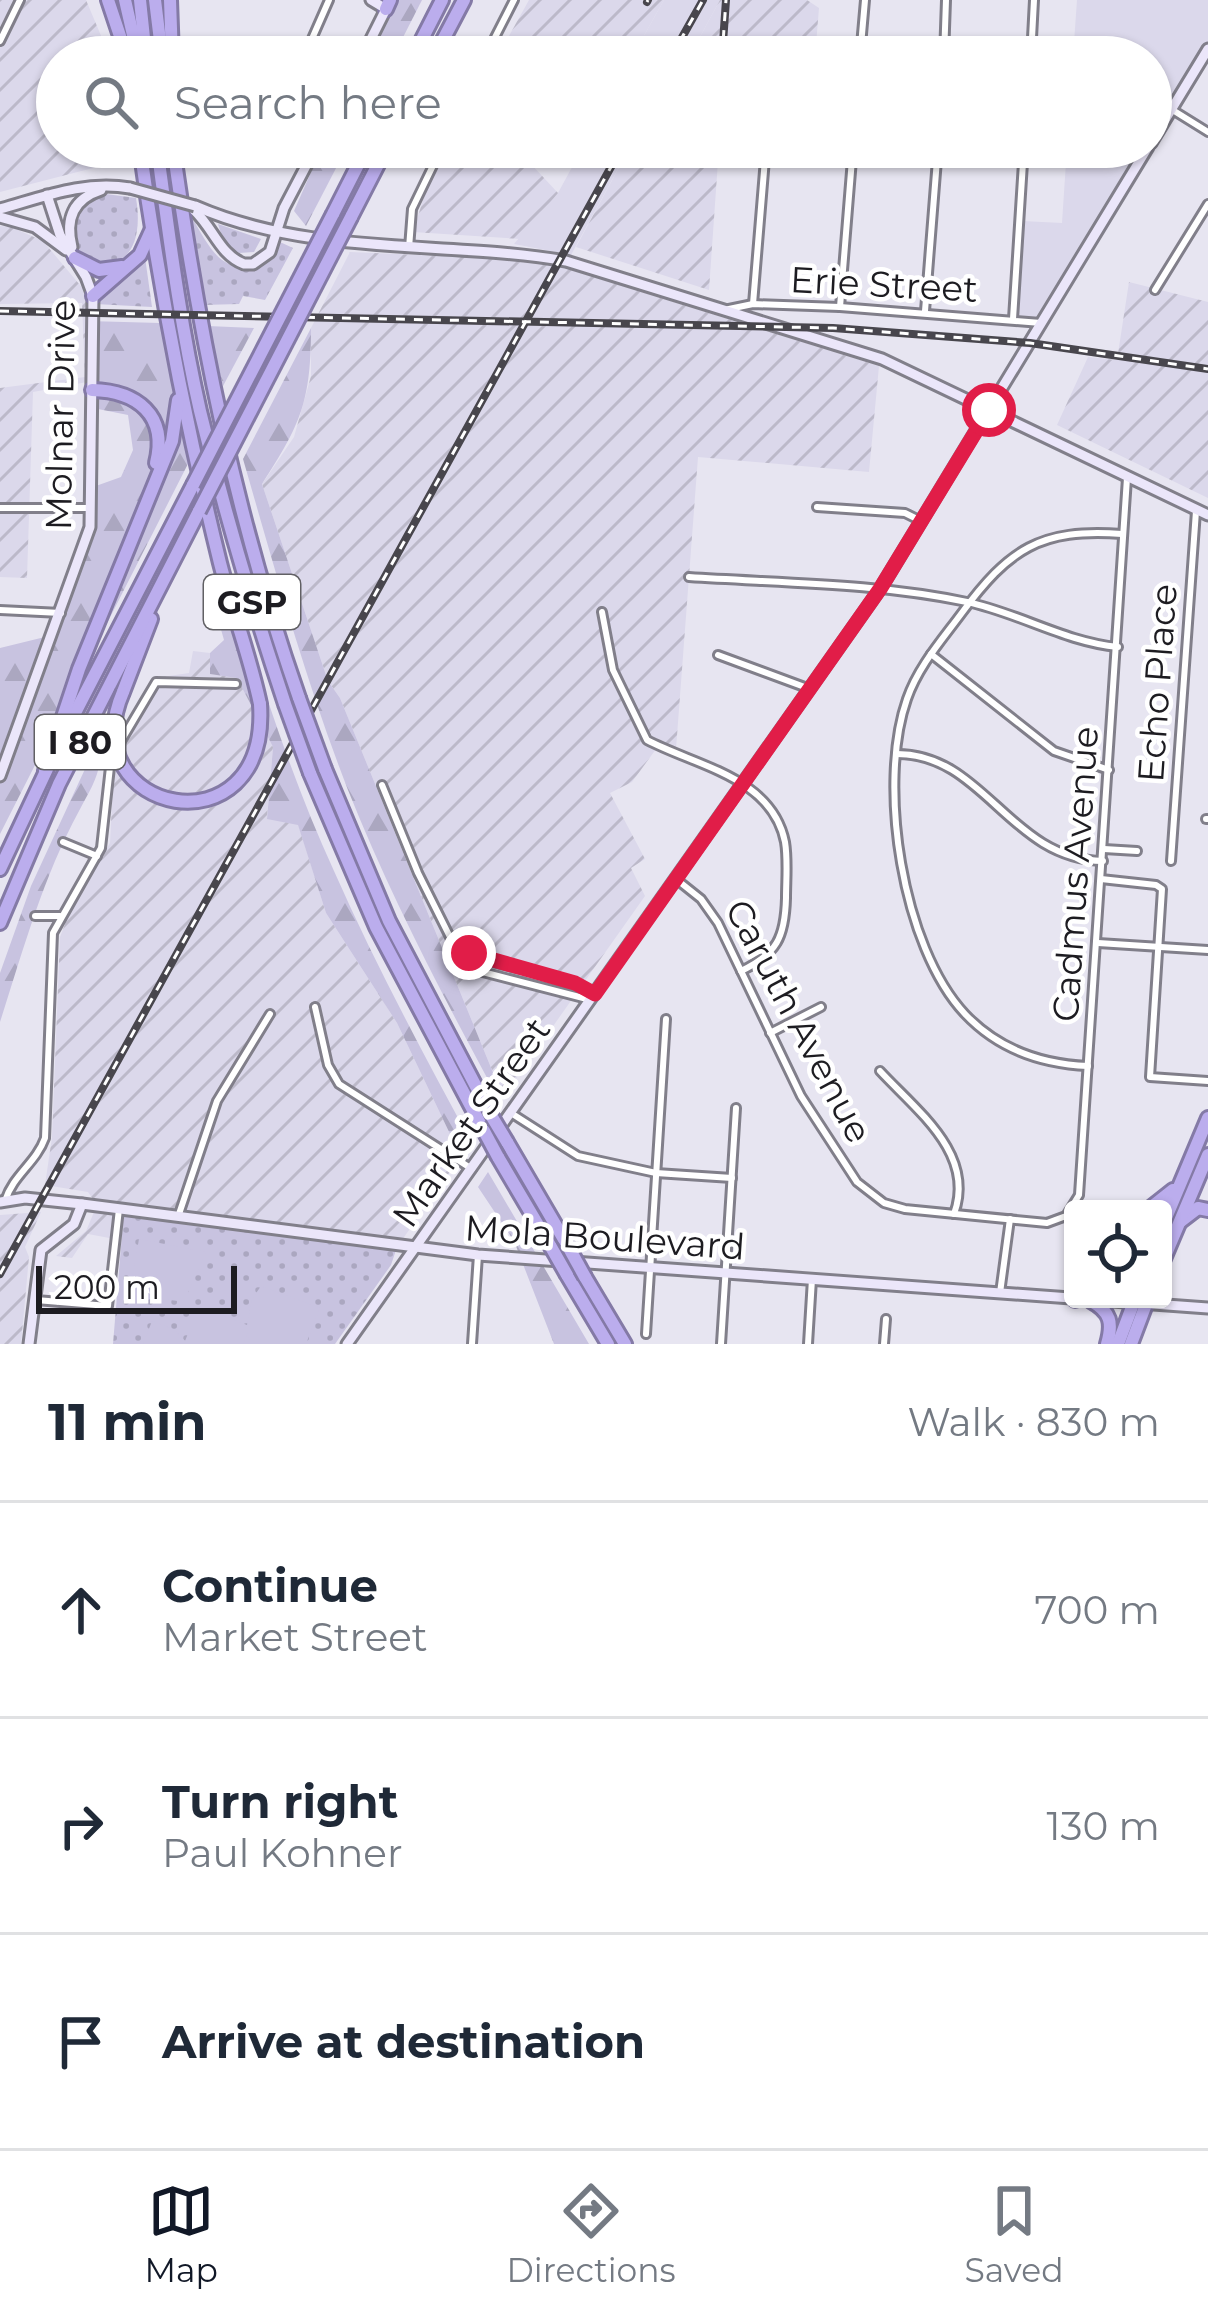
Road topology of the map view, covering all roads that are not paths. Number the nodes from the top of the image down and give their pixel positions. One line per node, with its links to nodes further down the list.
1 (20, 0): 30 (street)
2 (108, 0): 16 (highway)
3 (125, 0): 17 (highway)
4 (140, 0): 18 (highway)
5 (155, 0): 19 (highway)
6 (170, 0): 20 (highway)
7 (329, 0): 21 (street)
8 (369, 0): 15 (street); 22 (street)
9 (442, 0): 24 (highway)
10 (464, 0): 25 (highway)
11 (514, 0): 26 (street)
12 (865, 0): 27 (street)
13 (946, 0): 28 (street)
14 (1034, 0): 29 (street)
15 (388, 4): 23 (street)
16 (120, 36)
17 (136, 36)
18 (141, 36)
19 (159, 36)
20 (171, 36)
21 (313, 36)
22 (370, 36)
23 (372, 36)
24 (424, 36)
25 (445, 36)
26 (496, 36)
27 (862, 36)
28 (945, 36)
29 (1031, 36)
30 (0, 41)
31 (1208, 49): 32 (street, Market Street)
32 (1172, 107)
33 (1172, 110): 34 (street)
34 (1208, 132)
35 (143, 168): 52 (highway)
36 (160, 168): 89 (highway, GSP)
37 (176, 168): 89 (highway, GSP)
38 (306, 168): 53 (street)
39 (356, 168): 92 (highway, I 80, bridge)
40 (376, 168): 76 (highway, I 80, bridge)
41 (432, 168): 54 (street)
42 (764, 168): 59 (street)
43 (851, 168): 60 (street)
44 (936, 168): 62 (street)
45 (1023, 168): 63 (street)
46 (1136, 168): 64 (street, Market Street)
47 (130, 188): 48 (street); 51 (street, bridge); 55 (street)
48 (47, 195): 50 (street); 55 (street, Molnar Drive)
49 (1208, 204): 57 (street)
50 (0, 213): 55 (street)
51 (204, 215): 53 (street); 53 (street)
52 (151, 230): 56 (highway); 65 (highway)
53 (275, 230): 54 (street)
54 (409, 248): 61 (street)
55 (75, 258): 56 (highway); 58 (street, Molnar Drive)
56 (129, 264): 58 (highway)
57 (1155, 290)
58 (93, 296): 66 (street, Molnar Drive)
59 (753, 304): 60 (street, Erie Street); 61 (street, Erie Street)
60 (840, 307): 62 (street, Erie Street)
61 (724, 310): 67 (street)
62 (925, 313): 63 (street, Erie Street)
63 (1012, 319): 64 (street, Erie Street)
64 (1042, 323): 67 (street, Market Street)
65 (168, 328): 76 (highway, bridge); 81 (highway)
66 (92, 390): 71 (street, Molnar Drive); 81 (highway)
67 (989, 410): 68 (street); 74 (street, Market Street)
68 (1127, 475): 72 (street); 75 (street, Cadmus Avenue)
69 (817, 507): 74 (street)
70 (0, 508): 71 (street)
71 (92, 508): 83 (street, Molnar Drive)
72 (1196, 510): 73 (street); 101 (street, Echo Place)
73 (1208, 515)
74 (921, 520): 78 (street, Market Street)
75 (1123, 534): 79 (street); 84 (street, Cadmus Avenue)
76 (170, 567): 107 (highway, I 80)
77 (689, 577): 78 (street)
78 (880, 589): 79 (street); 88 (street, Market Street)
79 (969, 602): 84 (street); 85 (street)
80 (0, 610): 83 (street)
81 (102, 610): 92 (highway)
82 (602, 612): 94 (street)
83 (61, 613): 93 (street, Molnar Drive)
84 (1118, 647): 91 (street, Cadmus Avenue)
85 (932, 654): 90 (street); 91 (street)
86 (718, 655): 88 (street)
87 (236, 684): 99 (street)
88 (810, 689): 94 (street, Market Street)
89 (292, 701): 160 (highway, GSP, bridge); 161 (highway, GSP, bridge)
90 (896, 754): 100 (street); 119 (street)
91 (1109, 770): 97 (street, Cadmus Avenue)
92 (45, 771): 102 (highway, I 80)
93 (0, 776)
94 (743, 784): 103 (street, Market Street); 112 (street)
95 (382, 785): 108 (street)
96 (63, 842): 99 (street)
97 (1104, 849): 98 (street); 100 (street, Cadmus Avenue)
98 (1137, 851)
99 (98, 856): 106 (street)
100 (1103, 861): 104 (street, Cadmus Avenue)
101 (1171, 861)
102 (0, 869)
103 (675, 879): 112 (street, Caruth Avenue); 113 (street, Market Street)
104 (1101, 879): 109 (street, Cadmus Avenue); 110 (street)
105 (35, 916): 106 (street)
106 (60, 916): 132 (street)
107 (0, 923)
108 (450, 940): 113 (street); 113 (street)
109 (1097, 944): 110 (street); 119 (street, Cadmus Avenue)
110 (1158, 948): 111 (street); 121 (street)
111 (1208, 950)
112 (741, 971): 118 (street, Caruth Avenue)
113 (593, 997): 123 (street, Market Street)
114 (315, 1007): 126 (street)
115 (821, 1007): 118 (street)
116 (270, 1014): 138 (street)
117 (666, 1018): 127 (street)
118 (770, 1033): 136 (street, Caruth Avenue)
119 (1088, 1066): 139 (street, Cadmus Avenue)
120 (880, 1071): 136 (street)
121 (1208, 1081)
122 (736, 1108): 128 (street)
123 (511, 1113): 126 (street, Market Street); 127 (street)
124 (1208, 1118): 129 (highway)
125 (1207, 1157): 130 (highway); 140 (highway)
126 (472, 1169): 142 (street, Market Street)
127 (656, 1173): 128 (street); 144 (street)
128 (732, 1178): 145 (street)
129 (1178, 1185): 131 (highway); 137 (highway)
130 (1208, 1185)
131 (1160, 1200)
132 (2, 1202): 133 (street, Mola Boulevard)
133 (82, 1204): 134 (street, Mola Boulevard); 149 (street)
134 (118, 1209): 138 (street, Mola Boulevard); 149 (street)
135 (1208, 1210): 141 (highway)
136 (954, 1214): 139 (street, Caruth Avenue)
137 (1172, 1216)
138 (178, 1217): 142 (street, Mola Boulevard)
139 (1010, 1219): 147 (street)
140 (1172, 1222)
141 (1172, 1225)
142 (415, 1249): 143 (street, Mola Boulevard); 158 (street, Market Street)
143 (478, 1255): 144 (street, Mola Boulevard); 159 (street)
144 (650, 1268): 145 (street, Mola Boulevard); 156 (street)
145 (726, 1273): 146 (street, Mola Boulevard); 162 (street)
146 (812, 1280): 147 (street, Mola Boulevard); 163 (street)
147 (1000, 1293): 148 (street, Mola Boulevard)
148 (1064, 1298)
149 (32, 1300): 157 (street)
150 (1172, 1305): 154 (street, Mola Boulevard)
151 (1099, 1308): 165 (highway)
152 (1138, 1308): 166 (highway)
153 (1140, 1308): 167 (highway)
154 (1208, 1309)
155 (886, 1319): 164 (street)
156 (646, 1334)
157 (28, 1344)
158 (346, 1344)
159 (472, 1344)
160 (608, 1344)
161 (625, 1344)
162 (722, 1344)
163 (808, 1344)
164 (884, 1344)
165 (1107, 1344)
166 (1118, 1344)
167 (1131, 1344)

